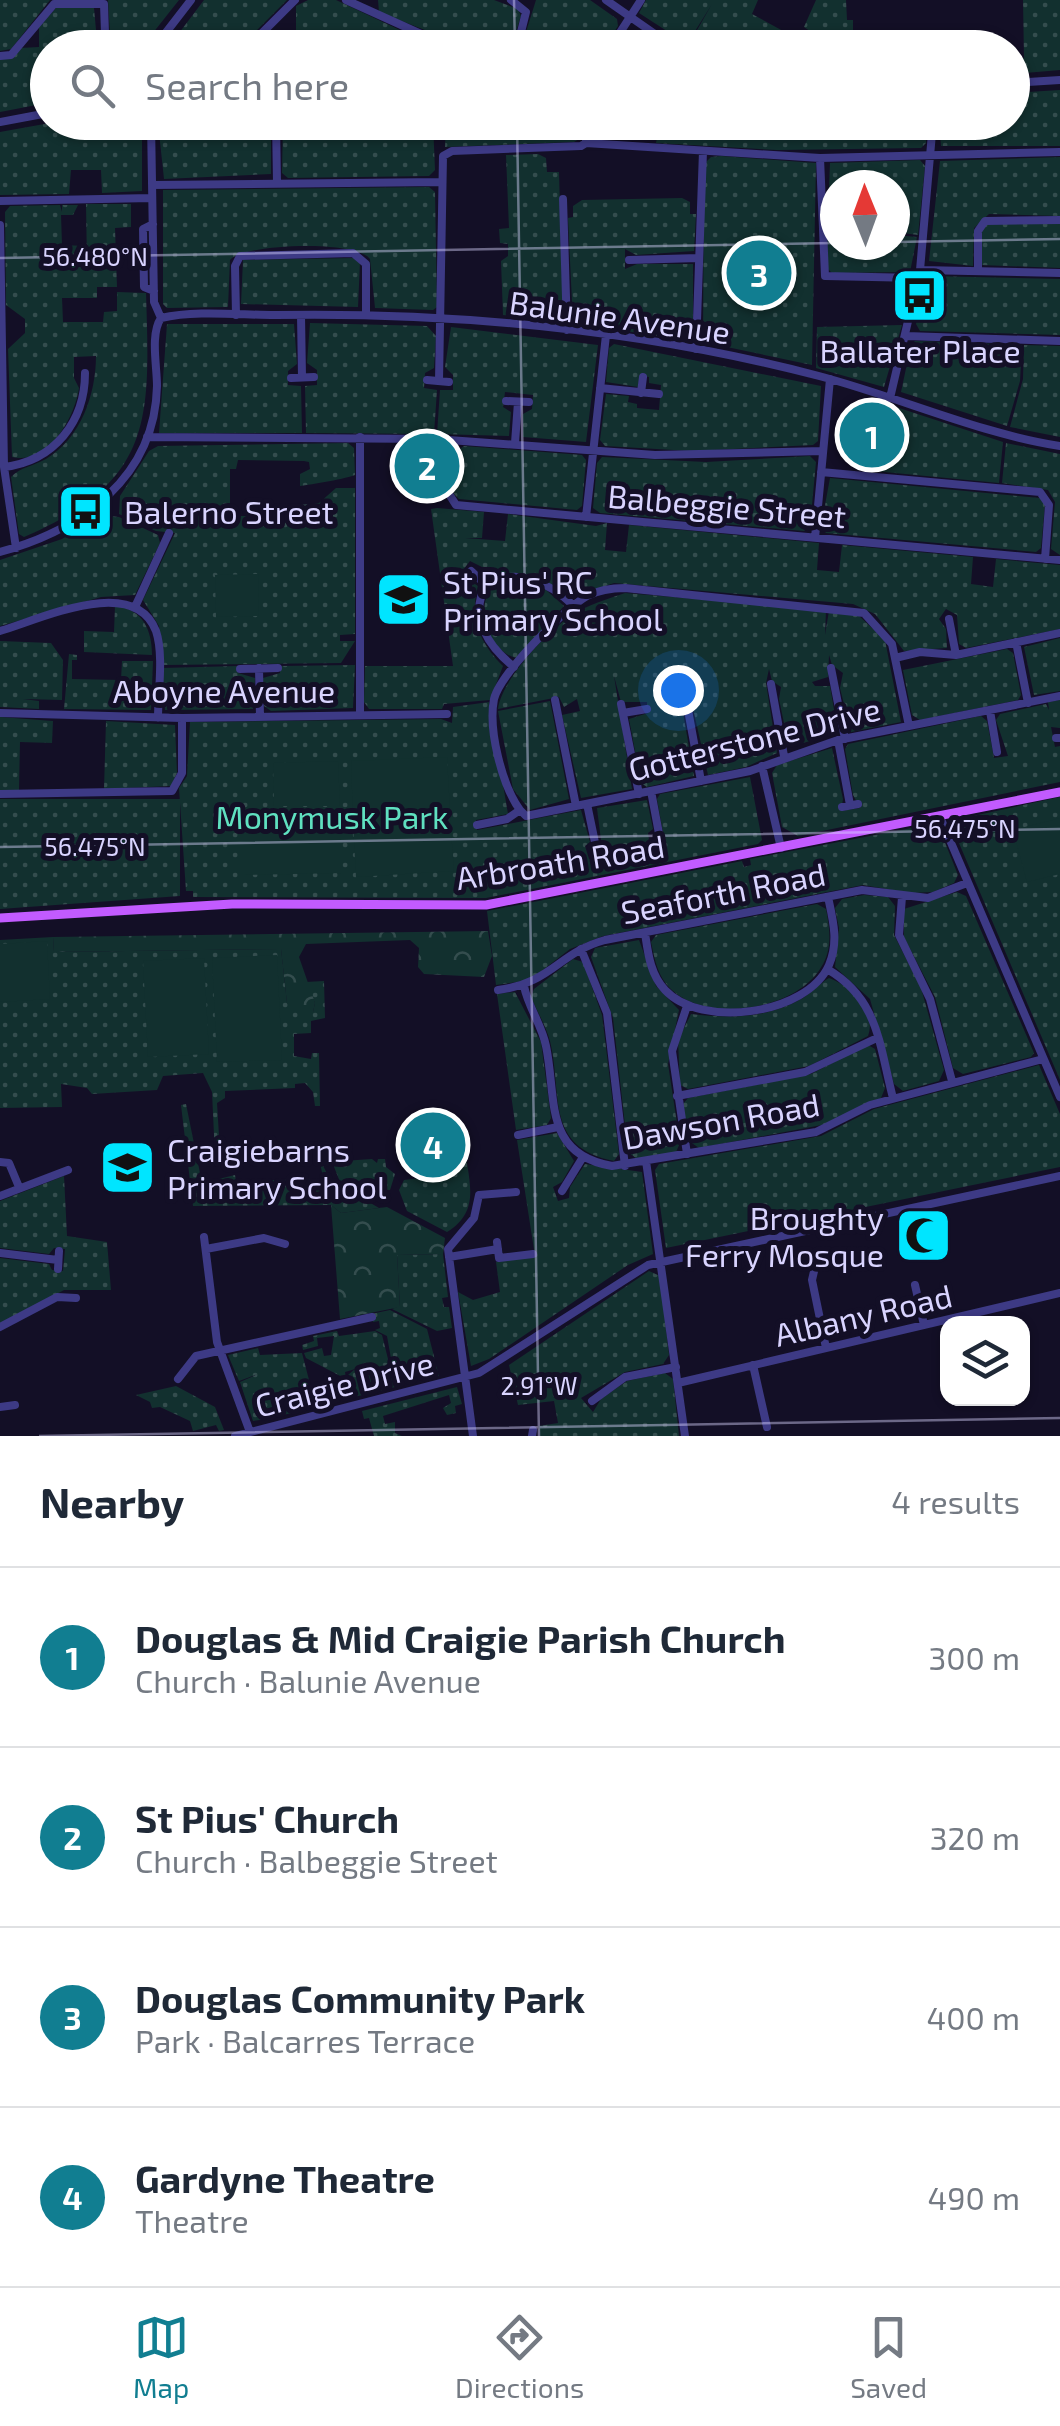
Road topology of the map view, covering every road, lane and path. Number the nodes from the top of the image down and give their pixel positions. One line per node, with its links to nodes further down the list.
1 (191, 0): 12 (street)
2 (295, 0): 13 (street)
3 (346, 0): 8 (street)
4 (372, 0): 8 (street)
5 (510, 0): 15 (street)
6 (606, 0): 9 (street)
7 (642, 0): 9 (street)
8 (367, 12): 14 (street)
9 (630, 16): 16 (street); 17 (street)
10 (32, 30): 11 (street)
11 (105, 30)
12 (168, 30)
13 (265, 30)
14 (410, 30)
15 (522, 30)
16 (621, 30)
17 (650, 30)
18 (30, 32): 19 (street)
19 (0, 56)
20 (1060, 80): 21 (street)
21 (1030, 82)
22 (30, 116): 23 (street)
23 (0, 122)
24 (151, 140): 35 (street)
25 (276, 140): 34 (street)
26 (586, 140): 28 (street)
27 (932, 140): 31 (street)
28 (586, 144): 29 (street); 33 (street)
29 (703, 151): 32 (street); 42 (street)
30 (1060, 152): 31 (street)
31 (932, 154): 32 (street); 45 (street)
32 (820, 158): 45 (street)
33 (440, 182): 34 (street); 52 (street)
34 (277, 183): 35 (street)
35 (152, 185): 36 (street)
36 (152, 198): 38 (street); 40 (street)
37 (562, 198): 54 (street)
38 (0, 201)
39 (1060, 220): 44 (street)
40 (153, 224): 47 (street); 47 (street)
41 (0, 225): 53 (street)
42 (699, 258): 43 (street); 58 (street)
43 (629, 260)
44 (978, 271): 45 (street); 46 (street)
45 (919, 274): 56 (street)
46 (1060, 274)
47 (154, 291): 51 (street)
48 (301, 314): 49 (street, Balunie Avenue); 50 (street, Balunie Avenue); 60 (street)
49 (366, 315): 50 (street); 52 (street, Balunie Avenue)
50 (236, 316): 51 (street, Balunie Avenue)
51 (161, 318): 76 (street)
52 (442, 319): 54 (street, Balunie Avenue); 66 (street)
53 (1, 321): 75 (street)
54 (566, 330): 55 (street, Balunie Avenue)
55 (606, 335): 58 (street, Balunie Avenue); 68 (street)
56 (906, 336): 57 (street); 71 (street)
57 (1060, 341)
58 (696, 350): 65 (street, Balunie Avenue)
59 (84, 373): 83 (street)
60 (302, 377): 61 (street); 62 (street)
61 (314, 377)
62 (291, 378)
63 (643, 378): 69 (street)
64 (427, 380): 66 (street)
65 (830, 380): 71 (street, Balunie Avenue); 82 (street)
66 (438, 381): 67 (street)
67 (450, 382)
68 (600, 388): 69 (street); 81 (street)
69 (641, 392): 70 (street)
70 (659, 394)
71 (890, 398): 80 (street, Balunie Avenue)
72 (506, 401): 73 (street)
73 (518, 402): 74 (street); 79 (street)
74 (529, 402)
75 (2, 407): 83 (street)
76 (147, 437): 77 (street); 88 (street)
77 (360, 438): 78 (street); 116 (street)
78 (454, 441): 79 (street); 85 (street, Balbeggie Street)
79 (515, 443): 81 (street)
80 (1060, 446)
81 (593, 451): 82 (street); 85 (street)
82 (823, 451): 84 (street)
83 (4, 467): 88 (street)
84 (821, 472): 87 (street); 90 (street)
85 (586, 517): 87 (street, Balbeggie Street)
86 (165, 536): 95 (street)
87 (815, 538): 90 (street, Balbeggie Street)
88 (16, 548): 89 (street)
89 (0, 552)
90 (1045, 559): 91 (street, Balbeggie Street)
91 (1060, 560)
92 (471, 571): 93 (street)
93 (486, 585): 94 (street); 102 (street)
94 (574, 606): 101 (street); 102 (street)
95 (135, 607): 97 (street); 118 (street)
96 (949, 619): 100 (street)
97 (0, 631)
98 (1060, 633): 99 (street)
99 (1016, 642): 100 (street); 111 (street)
100 (956, 655): 101 (street)
101 (895, 658): 120 (street)
102 (514, 667): 133 (street)
103 (259, 668): 104 (street); 106 (street); 117 (street)
104 (278, 668)
105 (831, 668): 121 (street)
106 (240, 669)
107 (684, 688): 125 (street)
108 (775, 689): 123 (street)
109 (1060, 696): 111 (street, Gotterstone Drive)
110 (554, 700): 132 (street)
111 (1028, 703): 113 (street, Gotterstone Drive)
112 (647, 709): 129 (street)
113 (990, 711): 120 (street, Gotterstone Drive); 122 (street)
114 (0, 713): 118 (street, Aboyne Avenue)
115 (448, 714): 116 (street, Aboyne Avenue)
116 (360, 715): 117 (street, Aboyne Avenue)
117 (260, 717): 119 (street, Aboyne Avenue)
118 (158, 718): 119 (street, Aboyne Avenue)
119 (182, 718): 128 (street)
120 (909, 726): 121 (street, Gotterstone Drive)
121 (842, 740): 123 (street, Gotterstone Drive); 131 (street)
122 (997, 752)
123 (784, 756): 124 (street, Gotterstone Drive)
124 (762, 766): 125 (street, Gotterstone Drive); 137 (street)
125 (701, 781): 126 (street, Gotterstone Drive)
126 (651, 791): 129 (street, Gotterstone Drive); 136 (street)
127 (1060, 792): 134 (main road, Arbroath Road)
128 (0, 794)
129 (639, 794): 130 (street, Gotterstone Drive)
130 (588, 804): 132 (street, Gotterstone Drive); 138 (street)
131 (850, 805)
132 (576, 806): 133 (street, Gotterstone Drive)
133 (520, 810): 135 (street, Gotterstone Drive)
134 (940, 817): 137 (main road, Arbroath Road); 139 (street)
135 (477, 825)
136 (660, 839)
137 (781, 848): 142 (main road, Arbroath Road)
138 (597, 852)
139 (967, 882): 141 (street, Seaforth Road); 150 (street)
140 (828, 897): 141 (street, Seaforth Road); 143 (street, Seaforth Road); 145 (street)
141 (902, 897): 151 (street)
142 (0, 918)
143 (645, 932): 144 (street, Seaforth Road); 148 (street)
144 (581, 949): 146 (street, Seaforth Road); 161 (street)
145 (827, 969): 148 (street); 149 (street)
146 (524, 986): 147 (street, Seaforth Road); 155 (street)
147 (498, 990)
148 (687, 1006): 152 (street)
149 (878, 1038): 152 (street); 154 (street)
150 (1044, 1059): 151 (street, Dawson Road); 153 (street)
151 (952, 1082): 154 (street, Dawson Road)
152 (677, 1096): 157 (street)
153 (1060, 1097)
154 (893, 1098): 157 (street, Dawson Road)
155 (558, 1127): 156 (street); 158 (street, Dawson Road)
156 (518, 1135)
157 (687, 1154): 159 (street, Dawson Road)
158 (582, 1157): 161 (street, Dawson Road); 166 (street)
159 (646, 1161): 161 (street, Dawson Road); 175 (street)
160 (0, 1162): 164 (street)
161 (625, 1166)
162 (68, 1170): 164 (street)
163 (1060, 1176): 175 (street, Craigie Drive)
164 (19, 1187): 167 (street)
165 (516, 1192): 173 (street)
166 (562, 1192)
167 (0, 1196)
168 (204, 1236): 170 (street)
169 (285, 1244): 170 (street)
170 (206, 1248): 184 (street)
171 (0, 1253): 174 (street)
172 (533, 1254): 173 (street)
173 (449, 1257): 187 (street)
174 (58, 1260)
175 (662, 1261): 186 (street); 187 (street, Craigie Drive)
176 (814, 1267): 183 (street)
177 (915, 1285): 181 (street)
178 (1060, 1292): 181 (street, Albany Road)
179 (76, 1298): 182 (street)
180 (372, 1317): 184 (street)
181 (924, 1325): 183 (street, Albany Road)
182 (0, 1327)
183 (826, 1348): 185 (street, Albany Road)
184 (220, 1350): 188 (street); 194 (street)
185 (753, 1365): 189 (street, Albany Road); 193 (street)
186 (676, 1367): 189 (street); 190 (street)
187 (465, 1378): 194 (street, Craigie Drive); 196 (street)
188 (178, 1379)
189 (678, 1382): 197 (street)
190 (592, 1401)
191 (15, 1404): 192 (street)
192 (0, 1406)
193 (767, 1427)
194 (250, 1432): 195 (street, Craigie Drive)
195 (235, 1436)
196 (473, 1436)
197 (685, 1436)

